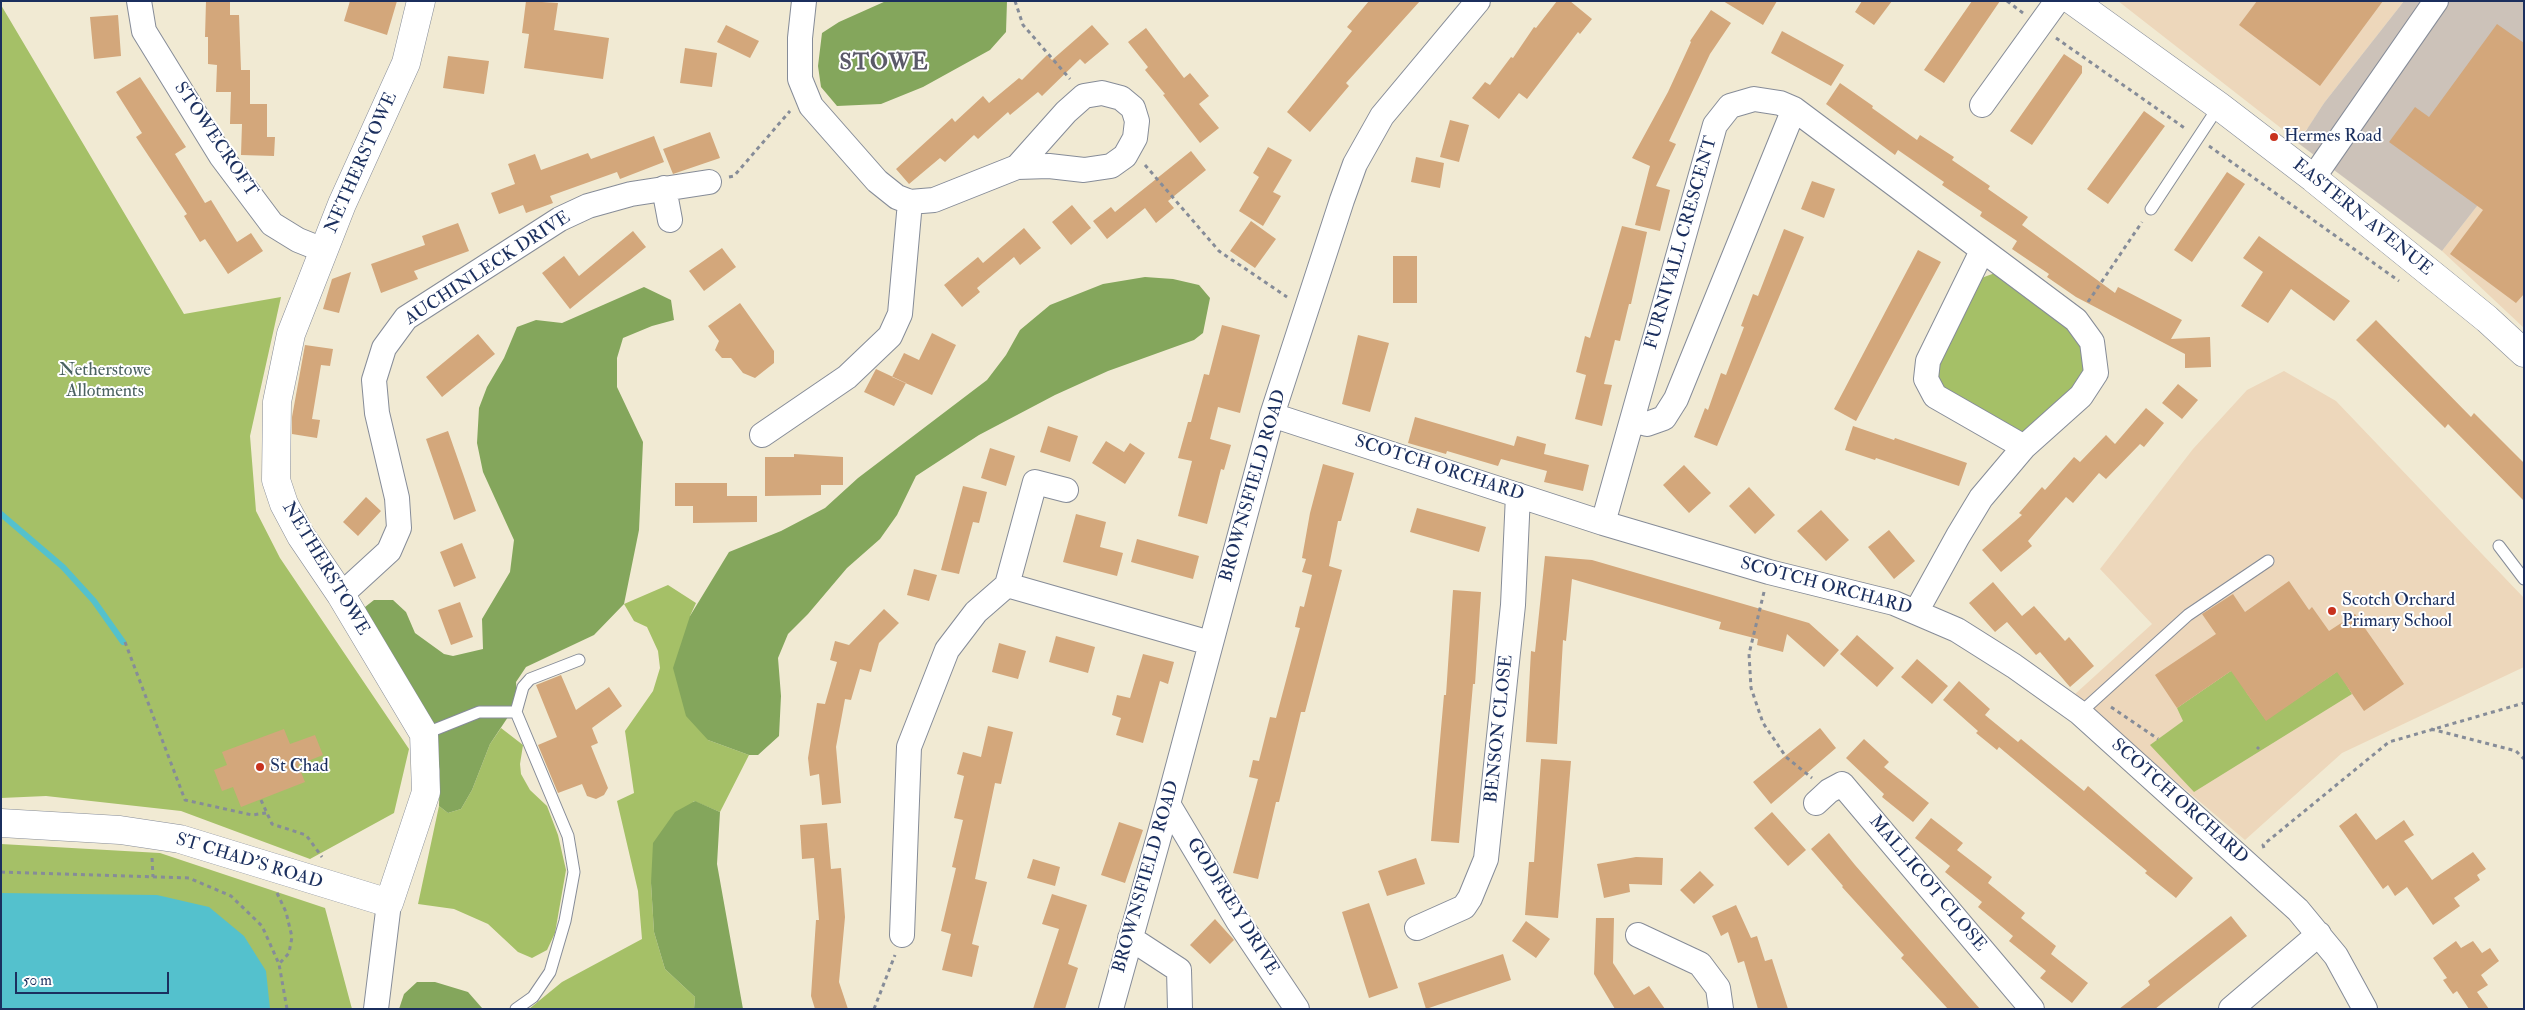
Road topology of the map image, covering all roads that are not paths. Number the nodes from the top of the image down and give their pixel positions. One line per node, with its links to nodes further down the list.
1 (139, 1): 18 (street, STOWECROFT)
2 (421, 1): 18 (main road, NETHERSTOWE)
3 (804, 1): 15 (street)
4 (1478, 1): 21 (street, BROWNSFIELD ROAD)
5 (2057, 1): 8 (street)
6 (2074, 1): 9 (main road, EASTERN AVENUE)
7 (2436, 1): 12 (street)
8 (1982, 105)
9 (2218, 106): 12 (main road, EASTERN AVENUE); 16 (lane)
10 (1794, 109): 19 (street, FURNIVALL CRESCENT); 22 (street); 22 (street, FURNIVALL CRESCENT)
11 (1017, 167): 11 (street); 15 (street)
12 (2312, 178): 20 (main road, EASTERN AVENUE)
13 (709, 182): 14 (street, AUCHINLECK DRIVE)
14 (664, 188): 17 (street); 32 (street, AUCHINLECK DRIVE)
15 (910, 202): 23 (street)
16 (2151, 209)
17 (670, 220)
18 (324, 250): 32 (main road, NETHERSTOWE)
19 (1982, 251): 24 (street); 24 (street, FURNIVALL CRESCENT)
20 (2524, 353)
21 (1272, 415): 26 (street, SCOTCH ORCHARD); 34 (street, BROWNSFIELD ROAD)
22 (1632, 420): 27 (street, FURNIVALL CRESCENT)
23 (762, 435)
24 (2024, 447): 33 (street, FURNIVALL CRESCENT)
25 (1066, 490): 31 (street)
26 (1518, 495): 27 (street, SCOTCH ORCHARD); 43 (street, BENSON CLOSE)
27 (1603, 523): 33 (street, SCOTCH ORCHARD)
28 (2499, 546): 30 (lane)
29 (2268, 561): 37 (lane)
30 (2524, 578)
31 (1007, 585): 34 (street); 45 (street)
32 (341, 595): 38 (main road, NETHERSTOWE)
33 (1916, 612): 37 (street, SCOTCH ORCHARD)
34 (1210, 643): 40 (street, BROWNSFIELD ROAD)
35 (579, 660): 36 (lane)
36 (516, 712): 38 (lane); 49 (lane)
37 (2080, 713): 44 (street, SCOTCH ORCHARD)
38 (424, 734): 42 (main road, NETHERSTOWE)
39 (1823, 797): 54 (street, MALLICOT CLOSE)
40 (1168, 804): 47 (street, BROWNSFIELD ROAD); 52 (street, GODFREY DRIVE)
41 (1, 823): 42 (main road, ST CHAD'S ROAD)
42 (389, 903): 48 (street)
43 (1417, 928)
44 (2319, 934): 55 (street); 56 (street, SCOTCH ORCHARD)
45 (902, 935)
46 (1638, 935): 53 (street)
47 (1130, 938): 50 (street, BROWNSFIELD ROAD); 51 (street)
48 (376, 1009)
49 (516, 1009)
50 (1110, 1009)
51 (1180, 1009)
52 (1297, 1009)
53 (1721, 1009)
54 (2032, 1009)
55 (2231, 1009)
56 (2365, 1009)

